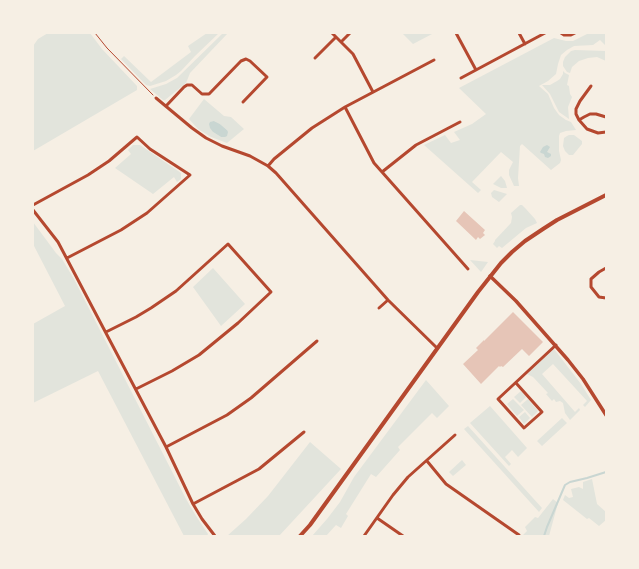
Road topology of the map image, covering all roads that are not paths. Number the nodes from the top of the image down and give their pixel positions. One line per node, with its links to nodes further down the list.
1 (332, 33): 8 (street)
2 (350, 33): 9 (street)
3 (456, 33): 13 (street)
4 (519, 33): 10 (street)
5 (545, 33): 10 (street)
6 (561, 33): 7 (street)
7 (575, 33)
8 (336, 37): 9 (street); 11 (street)
9 (341, 42): 16 (street)
10 (525, 44): 13 (street)
11 (315, 58)
12 (434, 60): 16 (street)
13 (476, 70): 14 (street)
14 (461, 78)
15 (591, 86): 22 (street)
16 (373, 92): 20 (street)
17 (156, 98): 19 (street)
18 (243, 102): 19 (street)
19 (166, 106): 25 (street)
20 (345, 107): 25 (street); 26 (street)
21 (606, 117): 22 (street)
22 (579, 120): 24 (street)
23 (460, 122): 26 (street)
24 (606, 132)
25 (268, 166): 35 (street)
26 (382, 172): 32 (street)
27 (606, 196): 33 (main road)
28 (33, 205): 30 (street)
29 (33, 210): 30 (street)
30 (67, 258): 37 (street)
31 (606, 268): 34 (street)
32 (468, 270)
33 (490, 276): 39 (street); 40 (main road)
34 (606, 298)
35 (388, 300): 36 (street); 40 (street)
36 (379, 308)
37 (106, 332): 42 (street); 42 (street)
38 (317, 341): 46 (street)
39 (556, 345): 41 (street); 43 (street)
40 (437, 348): 52 (main road)
41 (516, 383): 41 (street)
42 (136, 389): 46 (street)
43 (606, 416)
44 (304, 432): 48 (street)
45 (455, 435): 47 (street)
46 (166, 447): 48 (street)
47 (426, 461): 49 (street); 50 (street)
48 (194, 504): 51 (street)
49 (377, 518): 53 (street); 54 (street)
50 (520, 535)
51 (216, 536)
52 (300, 536)
53 (364, 536)
54 (403, 536)

